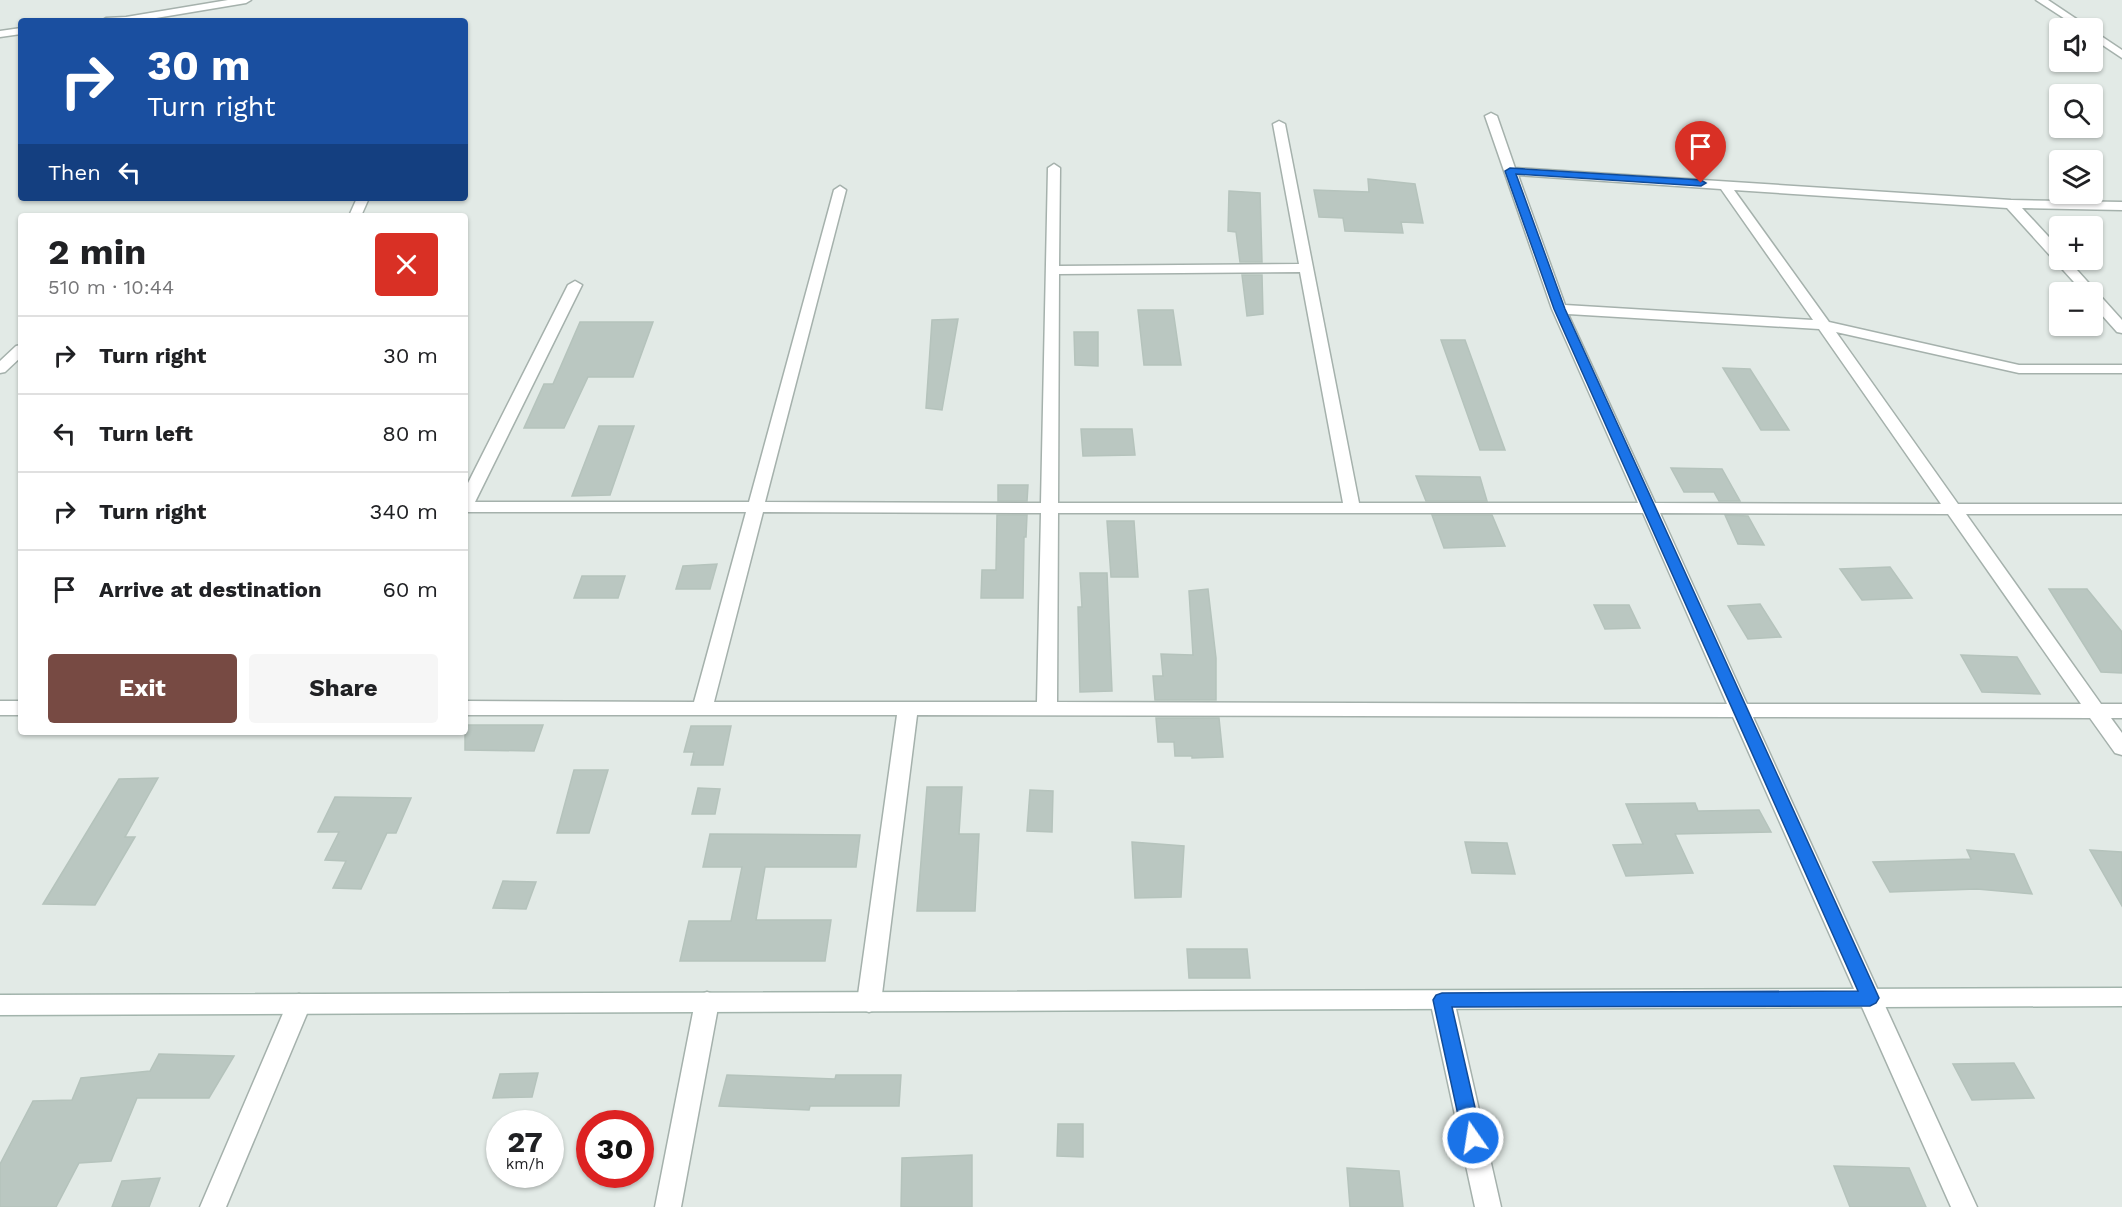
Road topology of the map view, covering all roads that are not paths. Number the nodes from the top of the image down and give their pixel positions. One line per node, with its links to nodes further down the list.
1 (246, 0): 3 (street)
2 (2040, 0): 5 (street)
3 (195, 4): 4 (street)
4 (122, 18)
5 (2069, 18)
6 (18, 31): 7 (street)
7 (0, 34)
8 (2103, 41): 9 (street)
9 (2122, 55)
10 (1491, 116): 13 (street)
11 (1279, 124): 19 (street)
12 (1054, 168): 20 (street)
13 (1510, 171): 14 (street); 25 (street)
14 (1725, 185): 16 (street); 26 (street)
15 (840, 190): 33 (street)
16 (2011, 204): 17 (street); 18 (street)
17 (2122, 206)
18 (2049, 247)
19 (1307, 268): 20 (street); 35 (street)
20 (1052, 270): 34 (street)
21 (2070, 270): 22 (street)
22 (2080, 282)
23 (575, 285): 31 (street)
24 (2103, 308): 27 (street)
25 (1560, 309): 26 (street); 36 (street)
26 (1824, 325): 30 (street); 37 (street)
27 (2122, 329)
28 (18, 352): 29 (street)
29 (0, 369)
30 (2122, 369)
31 (468, 500)
32 (468, 506): 33 (street)
33 (755, 507): 34 (street); 40 (street)
34 (1049, 508): 35 (street); 42 (street)
35 (1352, 508): 36 (street)
36 (1649, 508): 37 (street); 43 (street)
37 (1953, 509): 38 (street); 44 (street)
38 (2122, 509)
39 (468, 708): 40 (street)
40 (702, 709): 41 (street)
41 (908, 709): 42 (street); 51 (street)
42 (1047, 709): 43 (street)
43 (1740, 710): 44 (street); 48 (street)
44 (2096, 711): 45 (street); 46 (street)
45 (2122, 711)
46 (2122, 748)
47 (2122, 997): 48 (street)
48 (1870, 998): 49 (street); 57 (street)
49 (1442, 1000): 51 (street); 56 (street)
50 (707, 1002): 51 (street); 52 (street); 55 (street)
51 (869, 1002)
52 (299, 1004): 53 (street); 54 (street)
53 (0, 1005)
54 (213, 1207)
55 (668, 1207)
56 (1488, 1207)
57 (1964, 1207)

